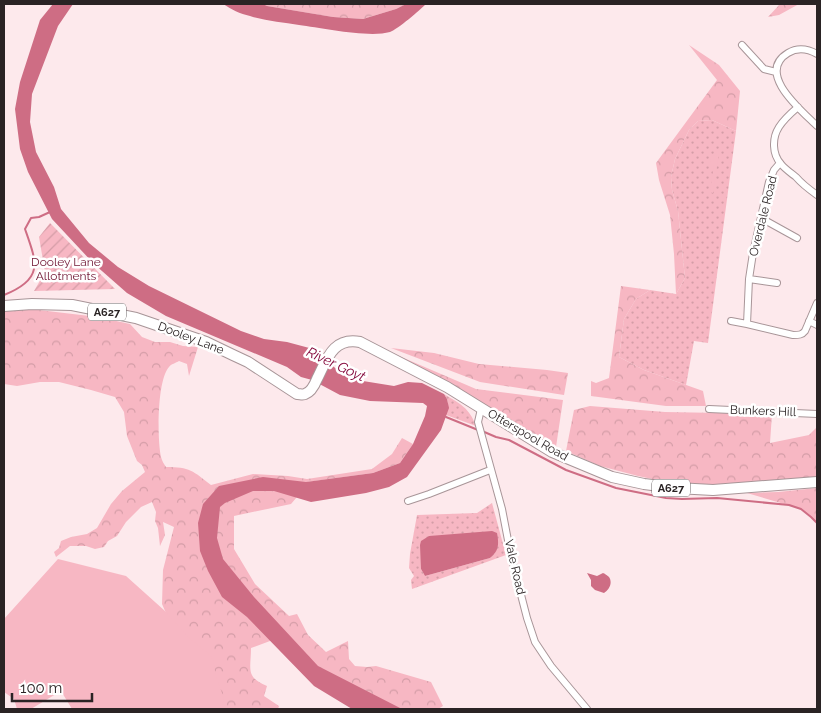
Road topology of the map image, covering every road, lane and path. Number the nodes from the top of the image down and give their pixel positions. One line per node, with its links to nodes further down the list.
1 (742, 45): 3 (street)
2 (817, 54): 3 (street)
3 (776, 72): 4 (street)
4 (798, 106): 5 (street); 6 (street, Overdale Road)
5 (817, 126)
6 (780, 163): 7 (street); 8 (street, Overdale Road)
7 (817, 195)
8 (761, 218): 9 (street); 10 (street, Overdale Road)
9 (797, 238)
10 (749, 279): 11 (street); 16 (street, Overdale Road)
11 (777, 283)
12 (817, 303): 15 (street)
13 (4, 306): 18 (main road, Dooley Lane / A627)
14 (731, 321): 16 (street)
15 (809, 321): 16 (street); 17 (street)
16 (747, 324)
17 (817, 325)
18 (342, 342): 20 (main road, Otterspool Road / A627)
19 (709, 408): 21 (street, Bunkers Hill)
20 (481, 409): 22 (street, Vale Road); 23 (main road, Otterspool Road / A627)
21 (817, 414)
22 (490, 470): 24 (street); 25 (street, Vale Road)
23 (817, 482)
24 (408, 501)
25 (587, 709)

